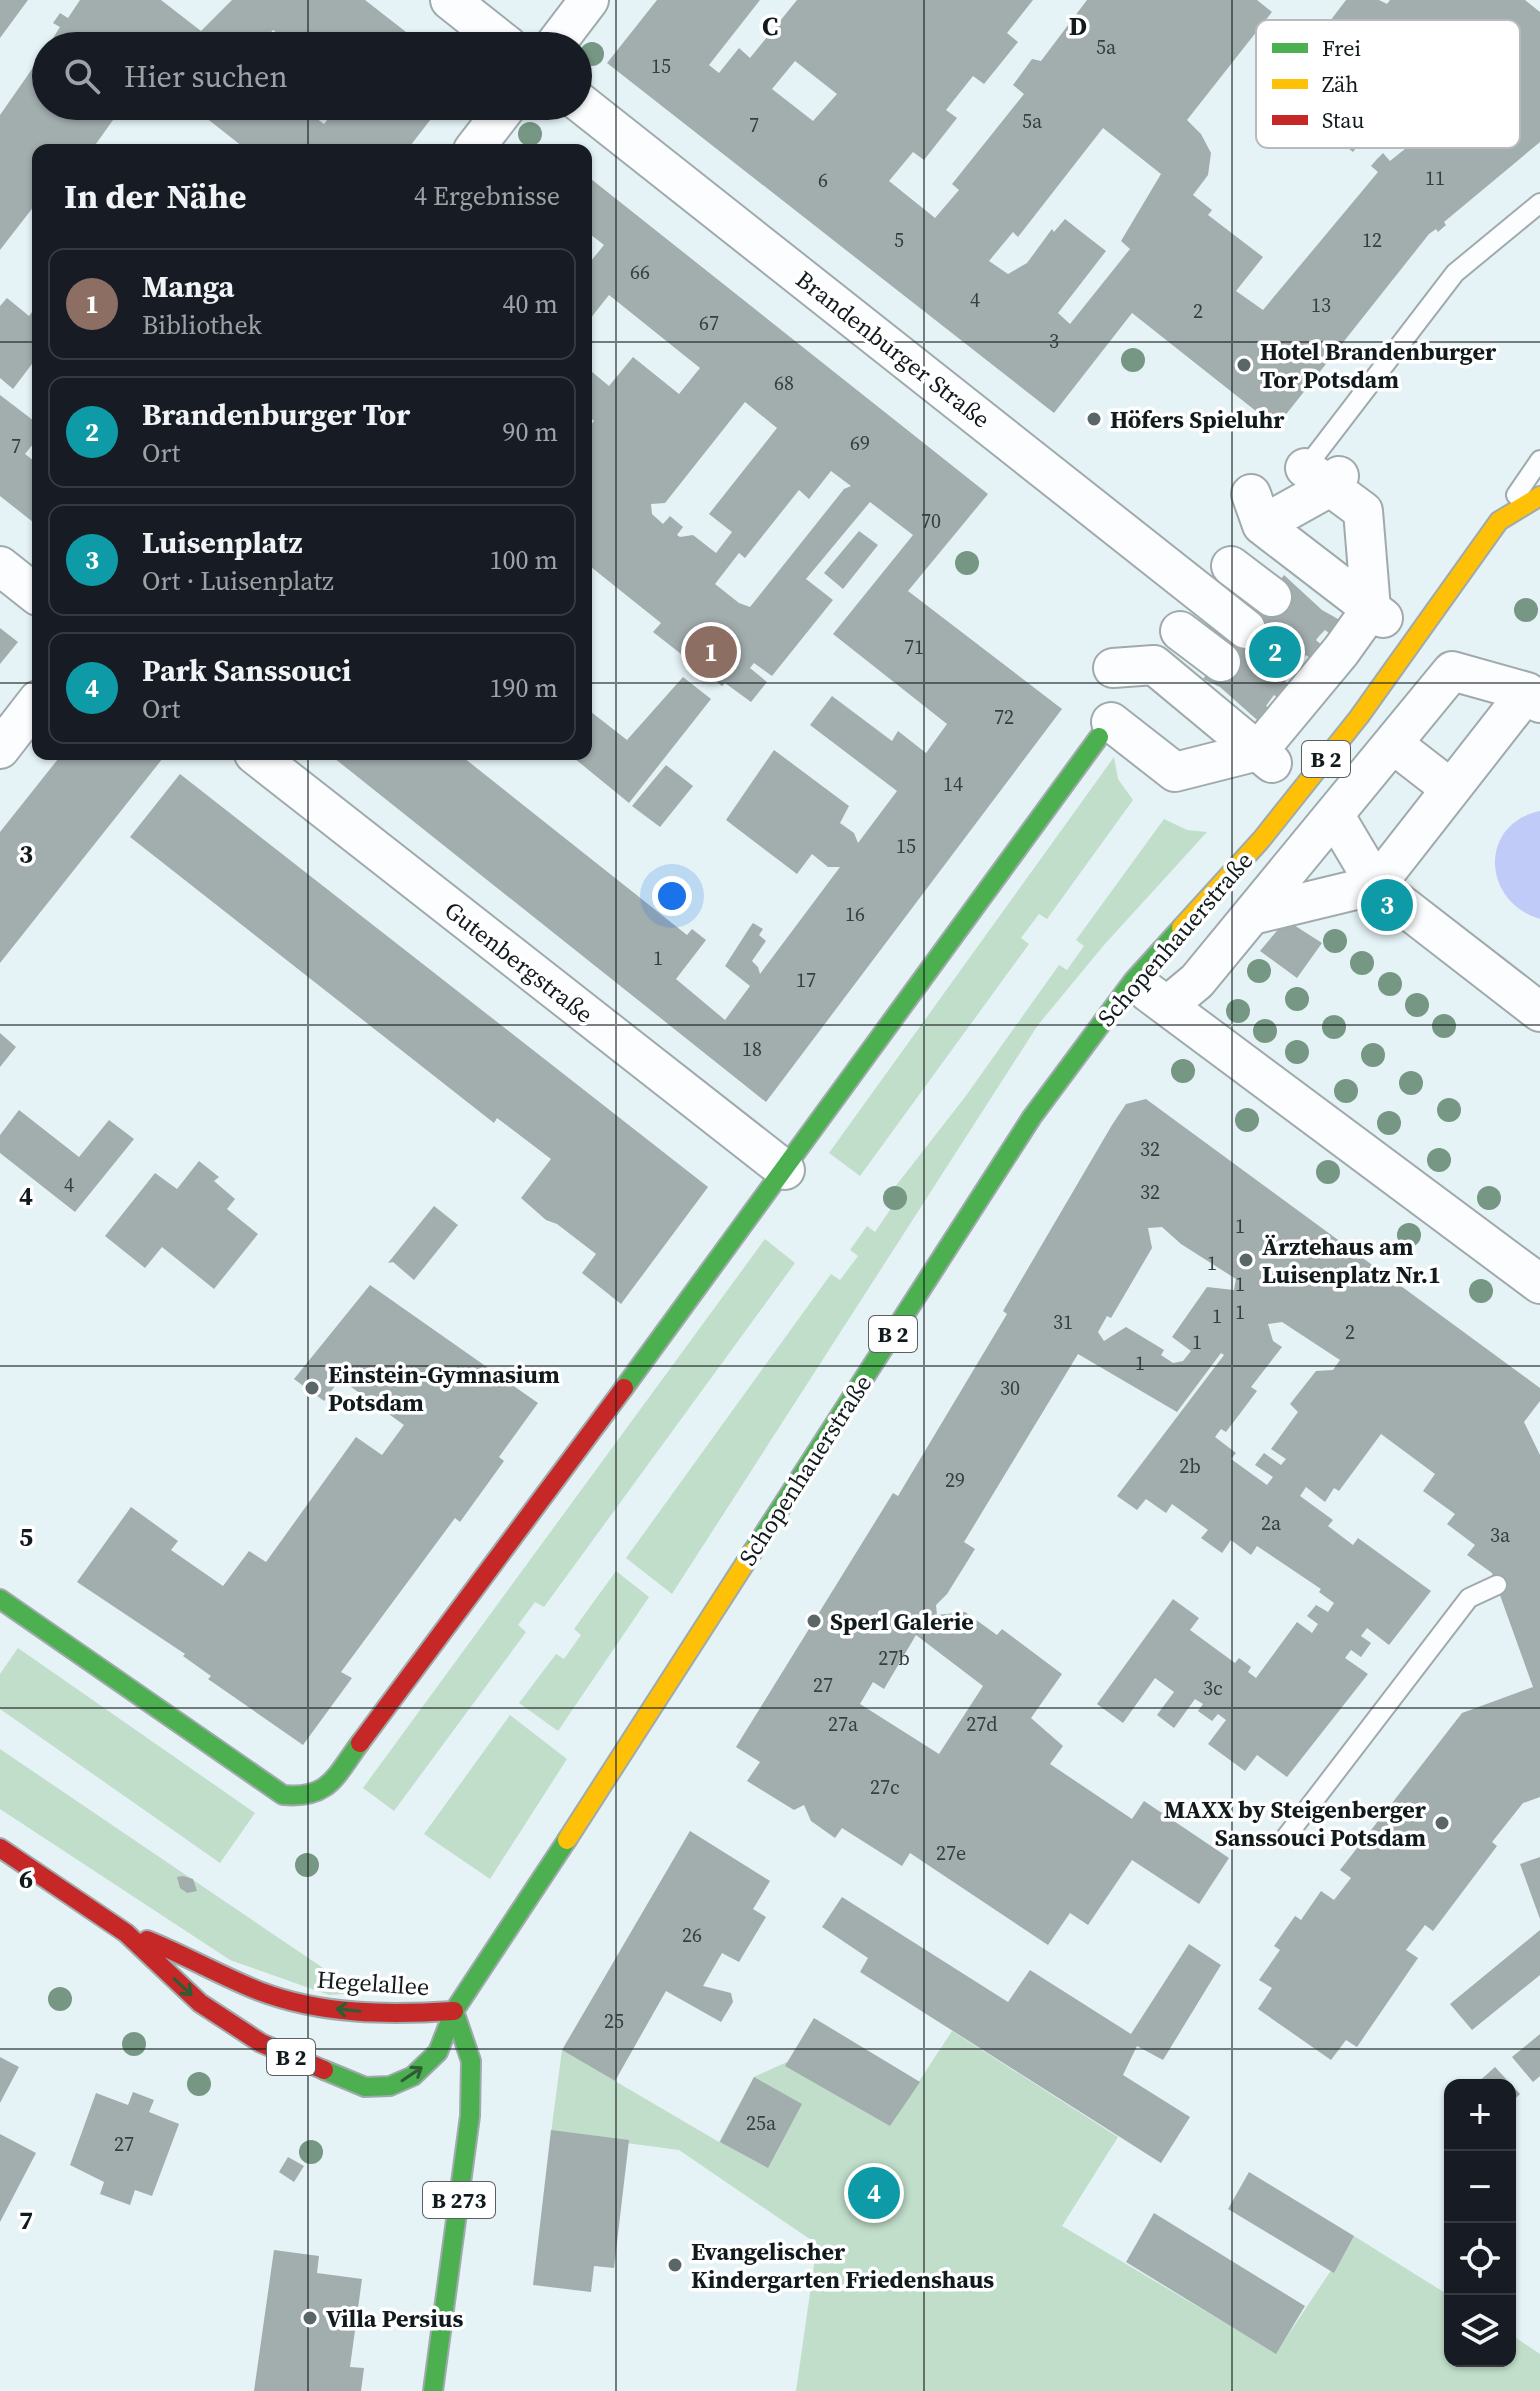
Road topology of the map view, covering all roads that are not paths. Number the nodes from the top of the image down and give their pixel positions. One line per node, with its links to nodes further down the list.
1 (450, 0): 3 (street, Brandenburger Straße)
2 (589, 0): 4 (street)
3 (484, 32)
4 (566, 32)
5 (588, 120): 16 (street, Brandenburger Straße)
6 (1540, 203): 8 (lane)
7 (1540, 460): 10 (lane)
8 (1322, 472): 15 (street); 15 (street)
9 (1539, 496): 10 (main road, Schopenhauerstraße / B 2)
10 (1499, 521): 32 (main road, Schopenhauerstraße / B 2)
11 (0, 566): 13 (street)
12 (1231, 566): 14 (street)
13 (32, 591)
14 (1272, 597)
15 (1377, 613): 26 (street)
16 (1246, 629)
17 (1180, 631): 18 (street)
18 (1221, 662)
19 (1154, 665): 20 (street); 23 (street); 26 (street)
20 (1113, 668)
21 (1533, 698): 24 (street); 28 (street)
22 (32, 708): 25 (street)
23 (1105, 729): 26 (street); 35 (main road)
24 (1393, 744): 28 (street); 29 (street)
25 (0, 749)
26 (1265, 757)
27 (262, 760): 35 (street, Gutenbergstraße)
28 (1451, 789): 30 (street)
29 (1335, 816): 30 (street); 31 (street)
30 (1376, 885): 31 (street); 34 (street)
31 (1252, 915): 33 (street)
32 (1133, 981): 33 (street); 42 (main road, Schopenhauerstraße / B 2)
33 (1167, 1006): 36 (street)
34 (1540, 1012)
35 (785, 1170): 38 (main road)
36 (1540, 1284)
37 (1497, 1585): 39 (lane)
38 (0, 1599)
39 (1286, 1837)
40 (0, 1848): 41 (main road, Hegelallee / B 2)
41 (126, 1933): 42 (main road, Hegelallee / B 2, one-way to 41); 42 (main road, Hegelallee / B 2, one-way to 42)
42 (454, 2011): 43 (main road, B 273)
43 (433, 2391)

